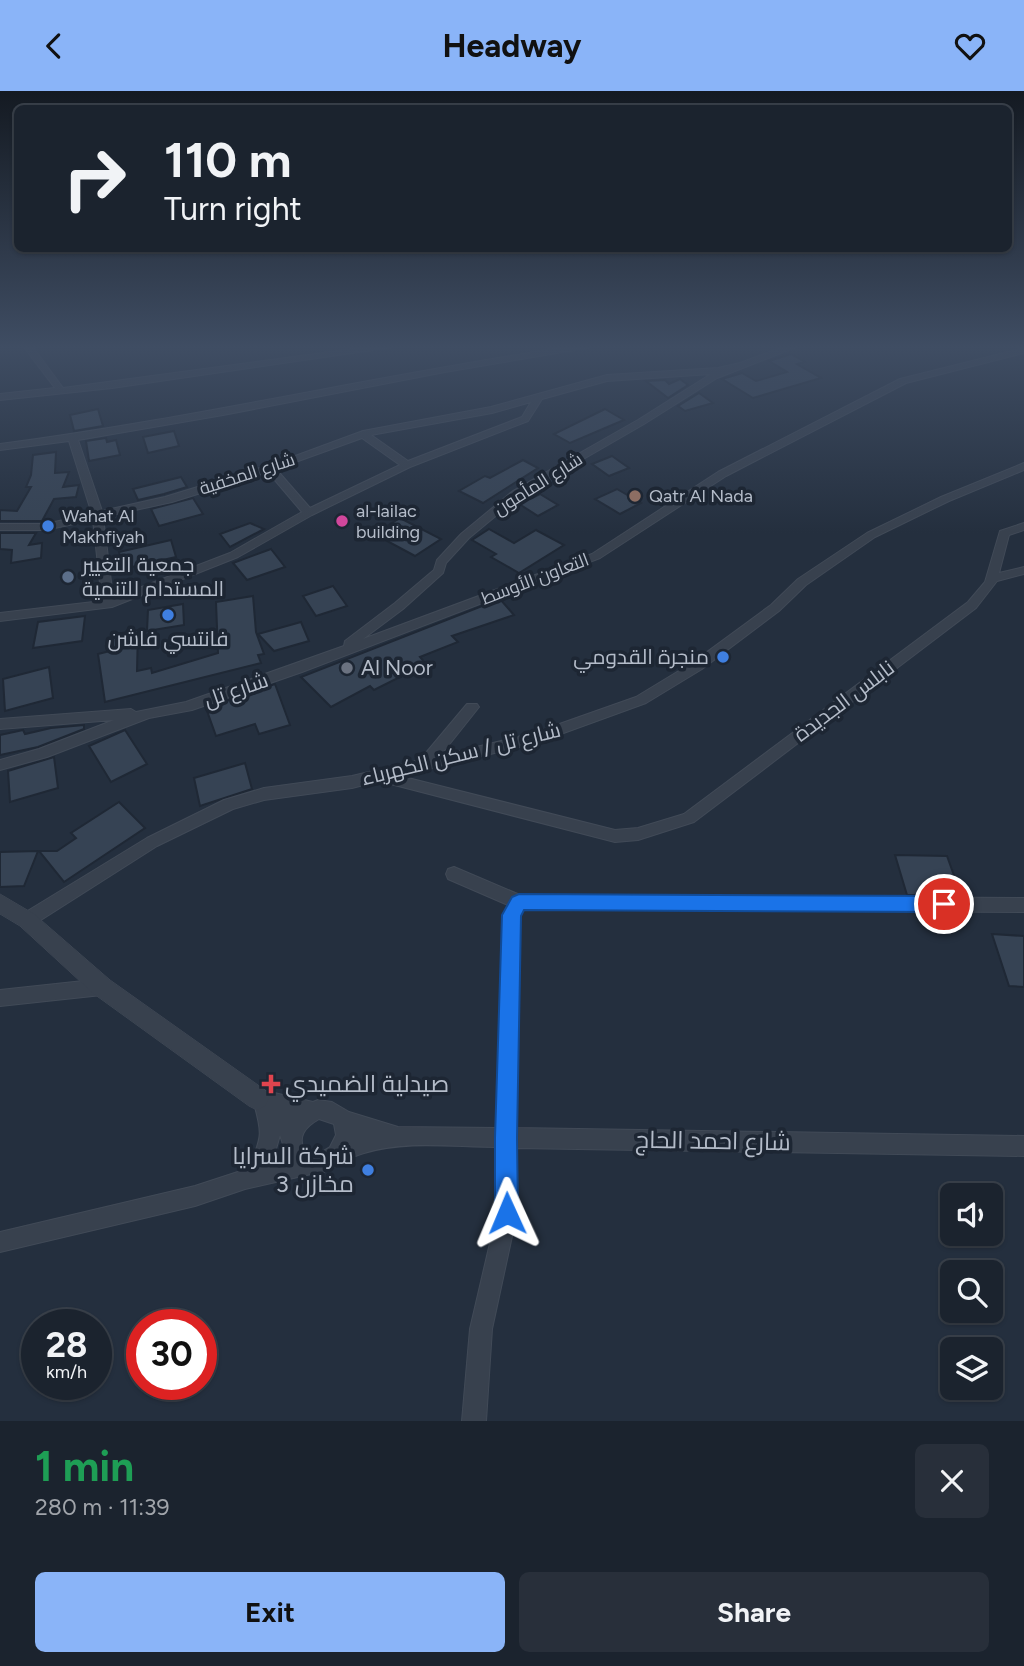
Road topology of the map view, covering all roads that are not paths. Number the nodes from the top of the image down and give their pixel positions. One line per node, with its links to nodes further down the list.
1 (233, 408): 7 (street)
2 (499, 408): 6 (street, شارع المخفية)
3 (532, 408): 9 (street)
4 (663, 408): 16 (street, شارع المأمون)
5 (852, 408): 21 (street, التعاون الأوسط)
6 (363, 434): 9 (street); 11 (street, شارع المخفية)
7 (73, 439): 8 (street); 13 (street)
8 (0, 447)
9 (407, 465): 12 (street)
10 (1024, 466): 26 (street, شارع تل / سكن الكهرباء)
11 (270, 468): 12 (street); 13 (street, شارع المخفية)
12 (308, 513): 19 (street)
13 (98, 516): 15 (street, شارع المخفية); 19 (street)
14 (1024, 526): 18 (street, نابلس الجديدة)
15 (0, 527)
16 (441, 562): 21 (street, شارع تل)
17 (1024, 570): 18 (street)
18 (992, 579): 27 (street, نابلس الجديدة)
19 (108, 604): 20 (street)
20 (0, 617)
21 (340, 652): 23 (street, شارع تل)
22 (472, 707): 26 (street)
23 (147, 713): 24 (street); 25 (street, شارع تل)
24 (0, 724)
25 (0, 765)
26 (424, 765): 27 (street, شارع تل / سكن الكهرباء)
27 (378, 776): 32 (street, شارع تل / سكن الكهرباء)
28 (454, 874): 29 (street)
29 (519, 902): 31 (street); 40 (street)
30 (0, 903): 32 (street)
31 (1024, 905)
32 (27, 920): 33 (street)
33 (102, 988): 34 (street); 35 (street)
34 (0, 997)
35 (261, 1101): 36 (street); 39 (street); 44 (street)
36 (313, 1111): 37 (street); 39 (street)
37 (343, 1120): 38 (street); 42 (street)
38 (402, 1136): 40 (street, شارع احمد الحاج); 42 (street)
39 (292, 1138): 43 (street); 44 (street)
40 (506, 1138): 41 (street, شارع احمد الحاج); 46 (street)
41 (1024, 1146)
42 (340, 1152): 43 (street)
43 (309, 1165): 44 (street)
44 (253, 1173): 45 (street)
45 (0, 1242)
46 (474, 1421)

